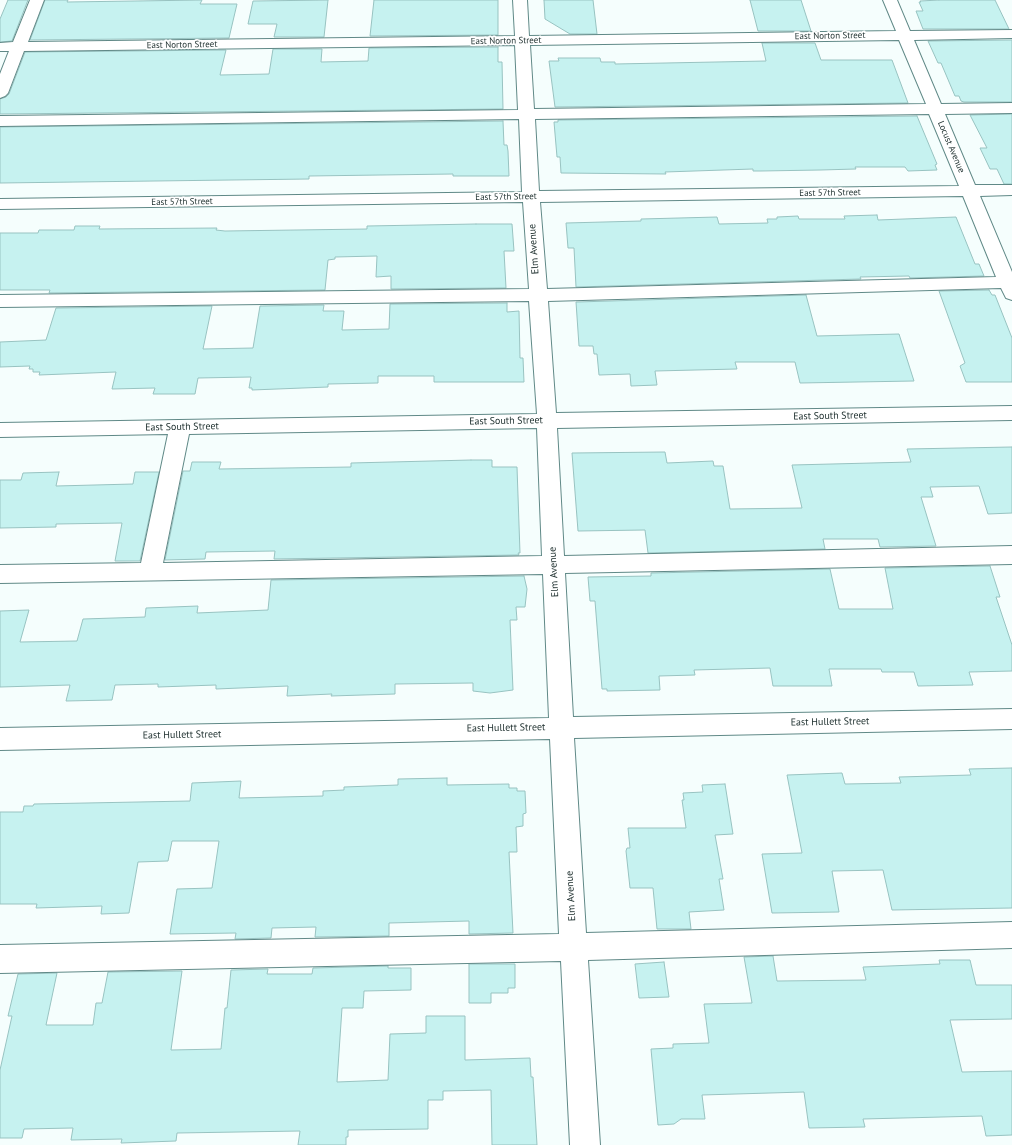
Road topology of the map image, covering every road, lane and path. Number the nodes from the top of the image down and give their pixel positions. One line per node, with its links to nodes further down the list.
1 (37, 0): 7 (street)
2 (520, 0): 6 (street, Elm Avenue)
3 (890, 0): 5 (street, Locust Avenue)
4 (1012, 34): 5 (street, East Norton Street)
5 (904, 35): 6 (street, East Norton Street); 11 (street, Locust Avenue)
6 (522, 40): 7 (street, East Norton Street); 12 (street, Elm Avenue)
7 (19, 47): 8 (street, East Norton Street); 9 (street)
8 (0, 48)
9 (0, 93)
10 (1012, 108): 11 (street)
11 (935, 110): 12 (street); 15 (street, Locust Avenue)
12 (526, 115): 13 (street); 16 (street, Elm Avenue)
13 (0, 121)
14 (1012, 190): 15 (street, East 57th Street)
15 (969, 191): 16 (street, East 57th Street); 18 (street, Locust Avenue)
16 (531, 197): 17 (street, East 57th Street); 19 (street, Elm Avenue)
17 (0, 204)
18 (1010, 286): 19 (street)
19 (538, 295): 20 (street); 22 (street, Elm Avenue)
20 (0, 301)
21 (1012, 413): 22 (street, East South Street)
22 (547, 420): 23 (street, East South Street); 26 (street, Elm Avenue)
23 (180, 426): 24 (street, East South Street); 27 (street)
24 (0, 430)
25 (1012, 554): 26 (street)
26 (553, 565): 27 (street); 30 (street, Elm Avenue)
27 (150, 572): 28 (street)
28 (0, 574)
29 (1012, 719): 30 (street, East Hullett Street)
30 (561, 727): 31 (street, East Hullett Street); 33 (street, Elm Avenue)
31 (0, 739)
32 (1012, 935): 33 (street)
33 (574, 948): 34 (street); 35 (street, Elm Avenue)
34 (0, 959)
35 (586, 1145)

